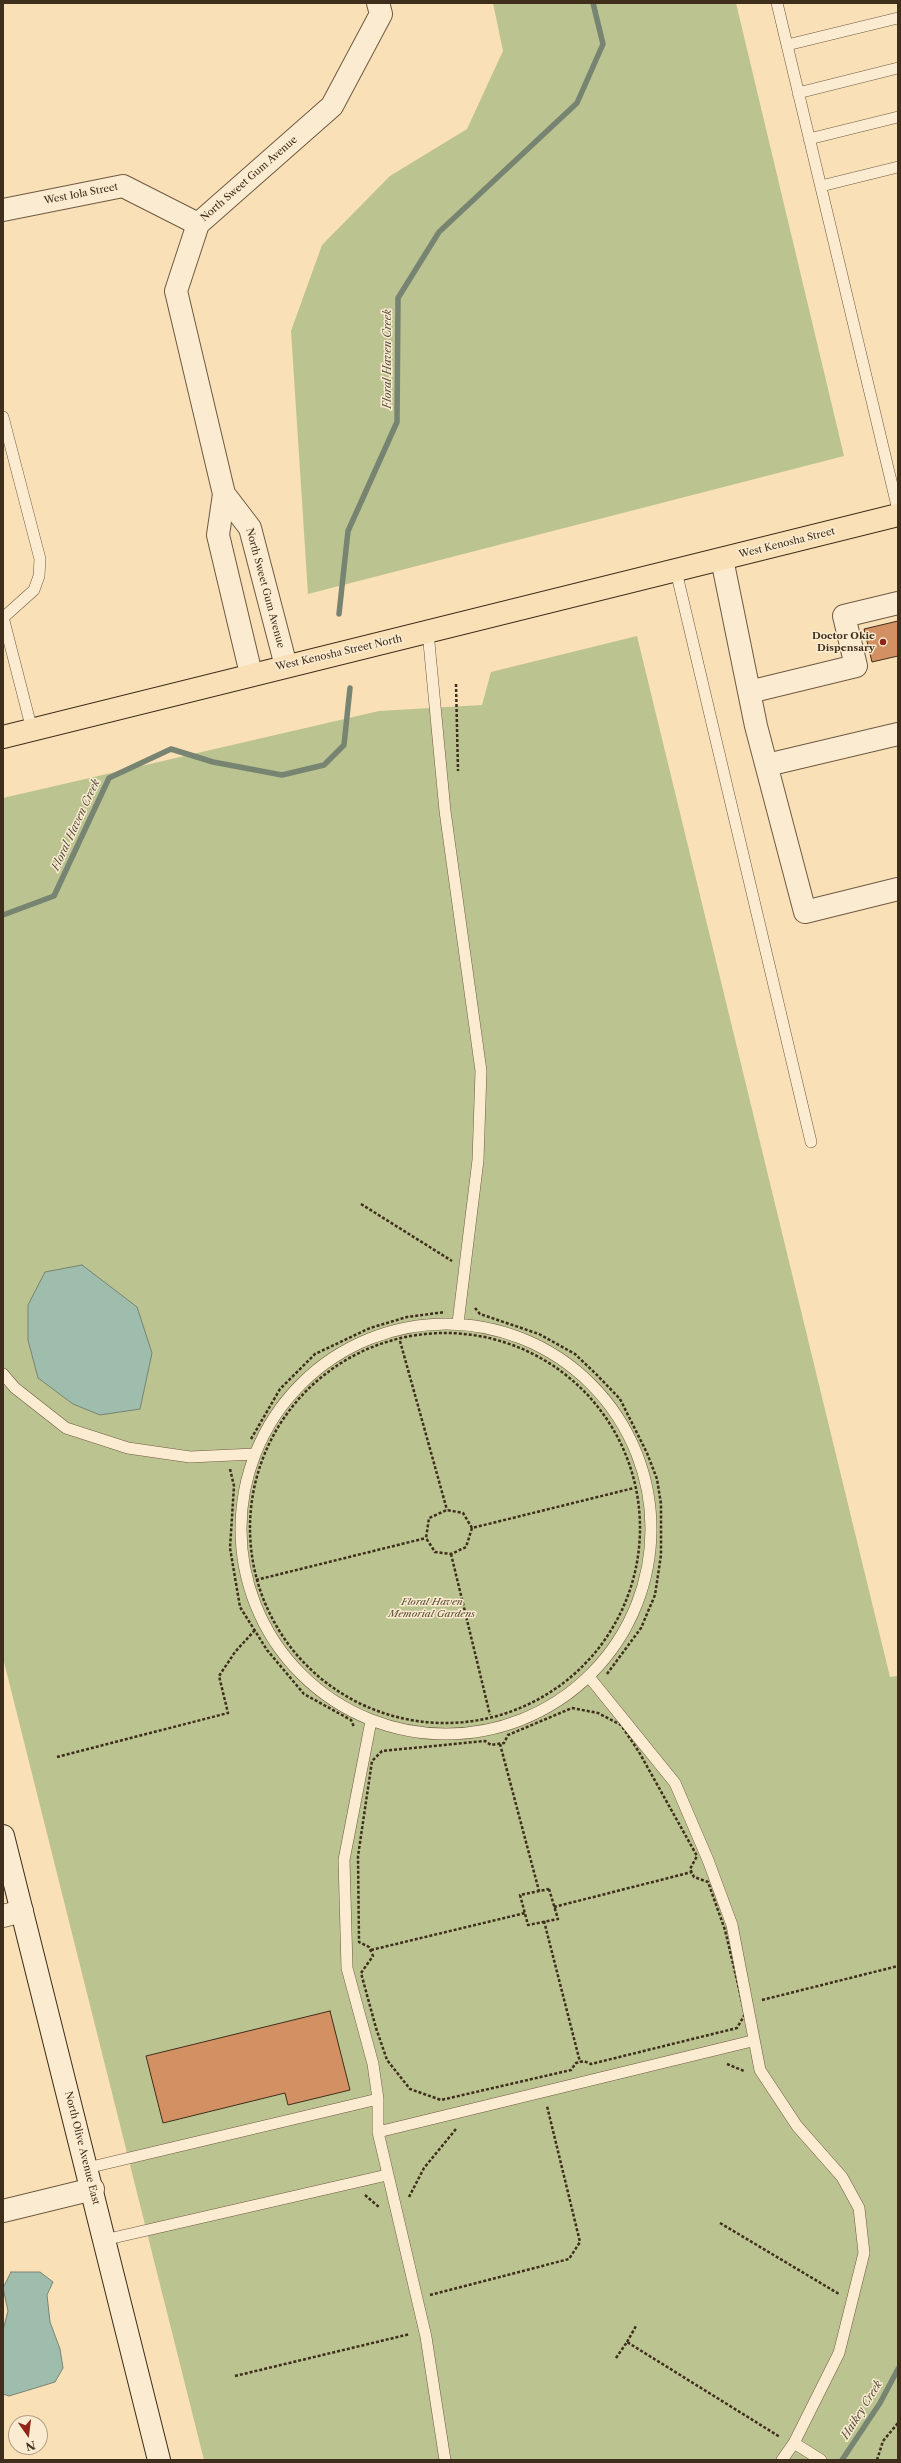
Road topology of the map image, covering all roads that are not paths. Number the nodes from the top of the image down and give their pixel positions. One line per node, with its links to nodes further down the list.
1 (378, 3): 12 (street, North Sweet Gum Avenue)
2 (777, 3): 4 (lane)
3 (898, 18): 4 (lane)
4 (787, 45): 6 (lane)
5 (898, 68): 6 (lane)
6 (798, 93): 8 (lane)
7 (898, 117): 8 (lane)
8 (809, 139): 10 (lane)
9 (898, 167): 10 (lane)
10 (820, 186): 15 (lane)
11 (3, 210): 12 (street, West Iola Street)
12 (198, 224): 14 (street, North Sweet Gum Avenue)
13 (3, 417): 20 (lane)
14 (224, 494): 22 (street, North Sweet Gum Avenue); 23 (street, North Sweet Gum Avenue)
15 (898, 510)
16 (898, 515): 17 (main road, West Kenosha Street)
17 (722, 559): 18 (main road, West Kenosha Street); 24 (street)
18 (676, 570): 21 (main road, West Kenosha Street North); 30 (lane)
19 (898, 603): 24 (street)
20 (3, 617): 25 (lane)
21 (428, 632): 22 (main road, West Kenosha Street North); 31 (lane)
22 (286, 666): 23 (main road, West Kenosha Street North)
23 (252, 674): 25 (main road, West Kenosha Street North)
24 (749, 692): 28 (street)
25 (32, 730): 27 (main road, West Kenosha Street North)
26 (898, 734): 28 (street)
27 (3, 737)
28 (767, 766): 29 (street)
29 (898, 889)
30 (811, 1142)
31 (458, 1323): 33 (lane); 34 (lane)
32 (3, 1374): 33 (lane)
33 (254, 1454): 35 (lane)
34 (589, 1673): 35 (lane); 38 (lane)
35 (371, 1720): 39 (lane)
36 (3, 1836): 37 (street, North Olive Avenue East)
37 (12, 1913): 41 (street, North Olive Avenue East)
38 (752, 2041): 40 (lane); 46 (lane)
39 (378, 2099): 40 (lane); 41 (lane)
40 (378, 2132): 42 (lane)
41 (87, 2168): 43 (street, North Olive Avenue East)
42 (387, 2175): 45 (lane); 49 (lane)
43 (93, 2189): 44 (street); 45 (street, North Olive Avenue East)
44 (3, 2211)
45 (104, 2240): 48 (street, North Olive Avenue East)
46 (794, 2443): 47 (lane); 50 (lane)
47 (816, 2457)
48 (159, 2460)
49 (445, 2460)
50 (782, 2460)

